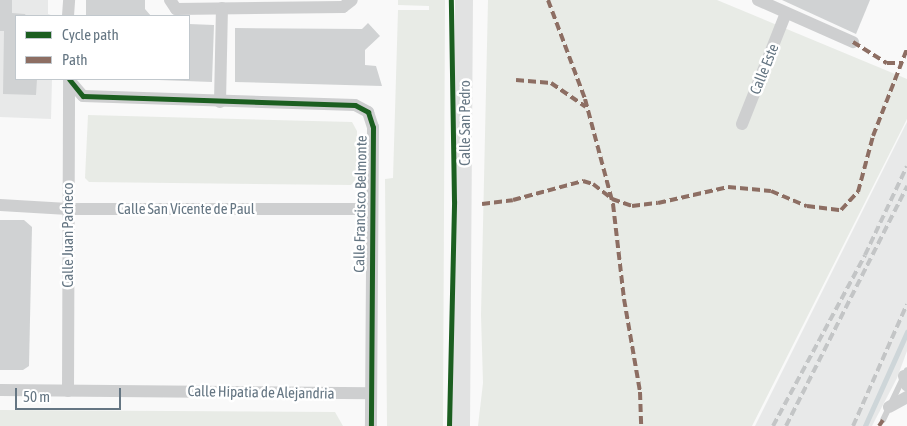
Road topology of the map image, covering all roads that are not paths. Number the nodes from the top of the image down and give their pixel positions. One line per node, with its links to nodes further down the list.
1 (69, 0): 8 (street)
2 (170, 0): 6 (street)
3 (352, 0): 6 (street)
4 (464, 0): 25 (main road, Calle San Pedro)
5 (758, 0): 7 (street)
6 (222, 8): 12 (street)
7 (786, 13): 9 (street); 13 (street, Calle Este)
8 (68, 15)
9 (853, 42)
10 (69, 80): 15 (street, Calle Juan Pacheco)
11 (70, 80): 12 (street, Calle Francisco Belmonte)
12 (220, 102): 16 (street, Calle Francisco Belmonte)
13 (742, 124)
14 (0, 205): 15 (street, Calle San Vicente de Paul)
15 (68, 209): 16 (street, Calle San Vicente de Paul); 19 (street, Calle Juan Pacheco)
16 (371, 209): 20 (street, Calle Francisco Belmonte)
17 (906, 378): 22 (lane)
18 (0, 390): 19 (street, Calle Hipatia de Alejandria)
19 (68, 391): 20 (street, Calle Hipatia de Alejandria)
20 (371, 394): 24 (street, Calle Francisco Belmonte)
21 (907, 397): 22 (street)
22 (890, 407): 23 (lane)
23 (883, 420)
24 (371, 426)
25 (462, 426)

